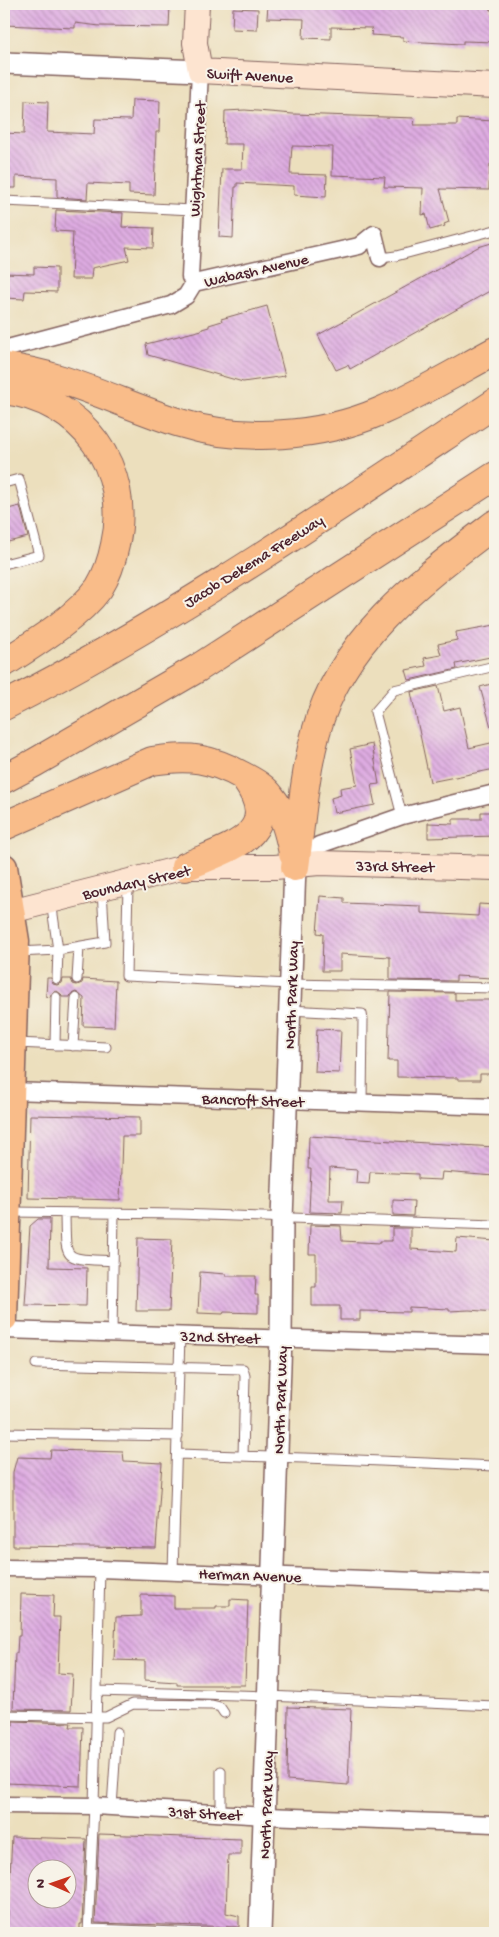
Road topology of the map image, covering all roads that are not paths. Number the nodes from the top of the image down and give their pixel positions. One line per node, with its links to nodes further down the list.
1 (196, 4): 3 (main road, Wightman Street)
2 (4, 63): 3 (street, Swift Avenue)
3 (200, 71): 4 (main road, Swift Avenue); 6 (street, Wightman Street)
4 (495, 86)
5 (4, 201): 6 (lane)
6 (194, 210): 9 (street, Wightman Street)
7 (495, 230): 8 (lane)
8 (380, 258): 9 (street, Wabash Avenue)
9 (194, 283): 10 (street, Wabash Avenue)
10 (4, 349)
11 (495, 351): 12 (highway)
12 (4, 367)
13 (4, 390): 19 (highway)
14 (495, 403): 21 (highway, Jacob Dekema Freeway)
15 (495, 476): 23 (highway)
16 (4, 483): 18 (lane)
17 (495, 524): 29 (highway)
18 (4, 564)
19 (4, 663)
20 (495, 666): 25 (lane)
21 (4, 706)
22 (244, 776): 26 (highway); 28 (highway); 29 (highway)
23 (4, 778)
24 (495, 793): 25 (street)
25 (402, 816): 29 (street)
26 (4, 826)
27 (4, 867): 34 (main road)
28 (186, 867): 29 (main road, Boundary Street); 31 (main road, Boundary Street)
29 (295, 867): 30 (main road, 33rd Street); 39 (street, North Park Way)
30 (495, 868)
31 (128, 881): 32 (main road, Boundary Street); 39 (lane)
32 (102, 888): 33 (main road, Boundary Street); 35 (lane)
33 (51, 901): 34 (main road, Boundary Street); 36 (lane)
34 (9, 927): 36 (lane); 44 (main road)
35 (79, 947): 36 (lane); 38 (lane)
36 (58, 950): 37 (lane)
37 (57, 979)
38 (77, 979)
39 (290, 984): 40 (lane); 43 (street, North Park Way)
40 (495, 988)
41 (56, 997): 45 (lane)
42 (76, 998): 46 (lane)
43 (290, 1010): 49 (street, North Park Way); 50 (lane)
44 (13, 1043): 45 (lane); 48 (main road)
45 (55, 1045): 46 (lane)
46 (73, 1046): 47 (lane)
47 (106, 1047)
48 (11, 1091): 49 (street, Bancroft Street); 52 (main road)
49 (286, 1100): 50 (street, Bancroft Street); 55 (street, North Park Way)
50 (362, 1102): 51 (street, Bancroft Street)
51 (495, 1107)
52 (8, 1212): 53 (lane); 58 (main road)
53 (65, 1213): 54 (lane); 57 (lane)
54 (114, 1213): 55 (lane); 57 (lane)
55 (282, 1219): 56 (lane); 62 (street, North Park Way)
56 (495, 1225)
57 (113, 1261): 60 (lane)
58 (4, 1318)
59 (4, 1330): 60 (street, 32nd Street)
60 (112, 1333): 61 (street, 32nd Street)
61 (180, 1335): 62 (street, 32nd Street); 65 (lane)
62 (281, 1338): 63 (street, 32nd Street); 70 (street, North Park Way)
63 (495, 1345)
64 (36, 1364): 65 (lane)
65 (180, 1367): 67 (lane); 69 (lane)
66 (4, 1433): 67 (lane)
67 (178, 1436): 68 (lane)
68 (178, 1454): 69 (lane); 74 (lane)
69 (244, 1456): 70 (lane)
70 (277, 1457): 71 (lane); 75 (street, North Park Way)
71 (495, 1466)
72 (4, 1568): 73 (street, Herman Avenue)
73 (100, 1569): 74 (street, Herman Avenue); 77 (lane)
74 (173, 1572): 75 (street, Herman Avenue)
75 (273, 1575): 76 (street, Herman Avenue); 78 (street, North Park Way)
76 (495, 1584)
77 (97, 1691): 78 (lane); 82 (lane)
78 (268, 1696): 79 (lane); 89 (street, North Park Way)
79 (495, 1706)
80 (224, 1713): 82 (lane)
81 (4, 1715): 82 (lane)
82 (96, 1717): 86 (lane)
83 (117, 1732): 87 (lane)
84 (221, 1771): 88 (lane)
85 (4, 1805): 86 (street, 31st Street)
86 (94, 1806): 87 (street, 31st Street); 91 (lane)
87 (112, 1807): 88 (street, 31st Street)
88 (221, 1813): 89 (street, 31st Street)
89 (265, 1816): 90 (street, 31st Street); 93 (street, North Park Way)
90 (495, 1824)
91 (88, 1931): 92 (lane)
92 (207, 1933)
93 (260, 1933)

